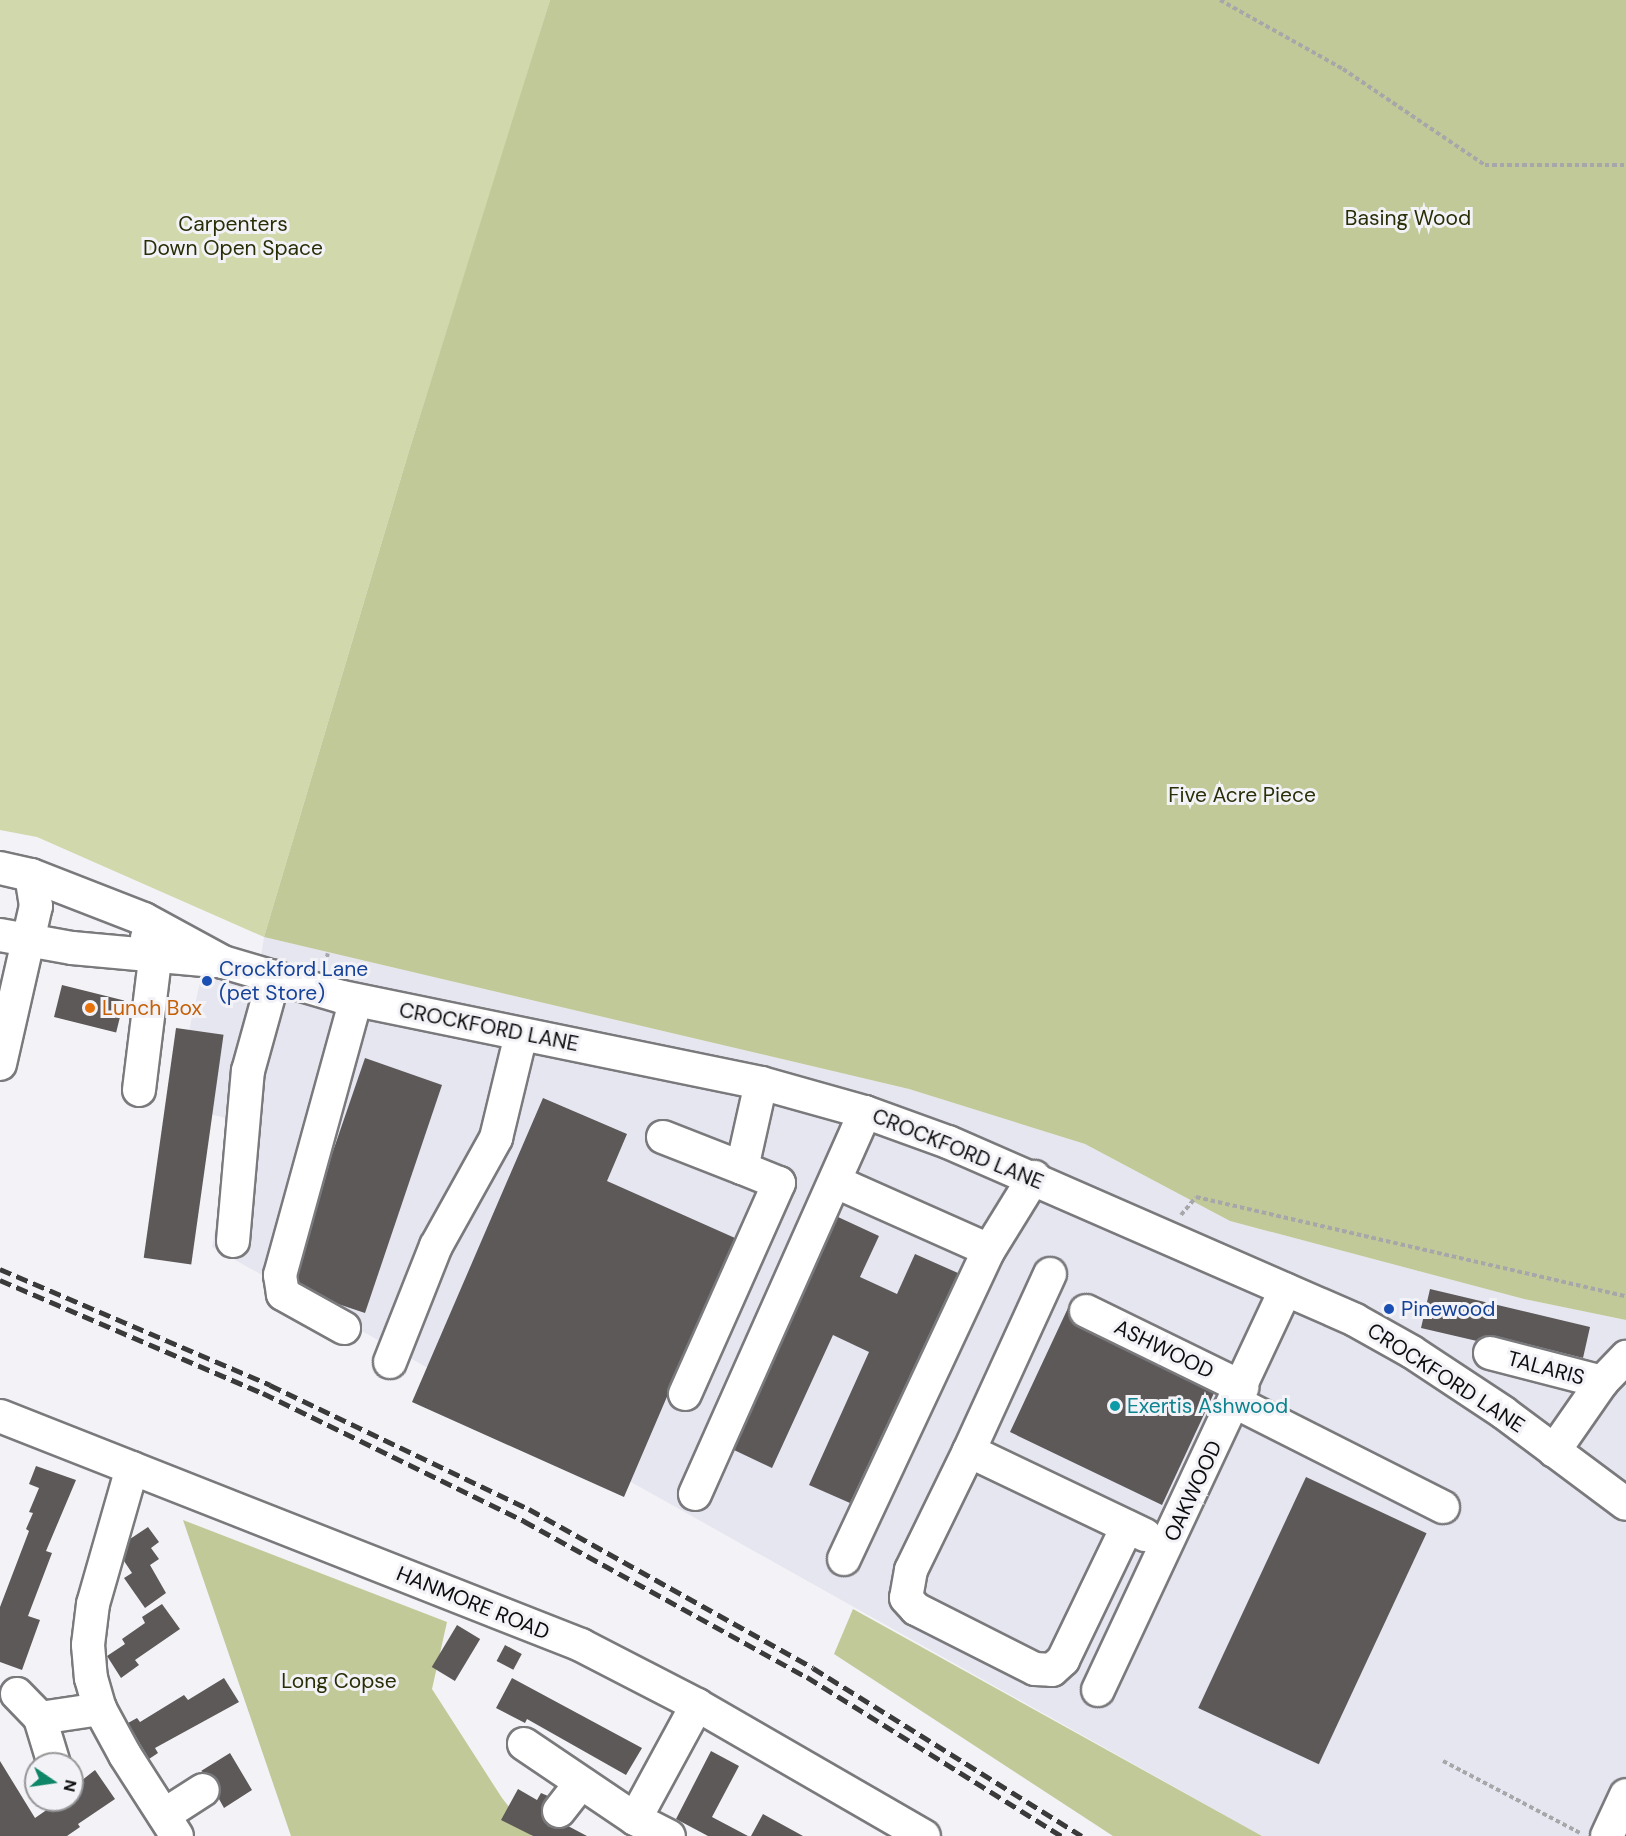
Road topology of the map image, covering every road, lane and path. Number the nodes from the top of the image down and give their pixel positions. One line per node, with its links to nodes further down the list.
1 (1221, 0): 2 (path)
2 (1626, 165)
3 (0, 868): 4 (street, CROCKFORD LANE)
4 (31, 874): 5 (street, CROCKFORD LANE); 6 (street)
5 (144, 919): 7 (street); 8 (street, CROCKFORD LANE)
6 (13, 937): 7 (street, CROCKFORD LANE); 12 (street)
7 (150, 957): 8 (street, CROCKFORD LANE); 14 (street)
8 (223, 962): 9 (street, CROCKFORD LANE)
9 (274, 977): 10 (street, CROCKFORD LANE); 21 (street)
10 (356, 1000): 11 (street, CROCKFORD LANE); 27 (street)
11 (521, 1035): 13 (street, CROCKFORD LANE); 30 (street)
12 (0, 1064)
13 (761, 1083): 15 (street, CROCKFORD LANE); 17 (street)
14 (139, 1090)
15 (865, 1112): 18 (street, CROCKFORD LANE); 19 (street)
16 (663, 1137): 17 (street)
17 (742, 1168): 32 (street)
18 (1034, 1177): 20 (street, CROCKFORD LANE); 22 (street)
19 (836, 1182): 22 (street); 38 (street)
20 (1164, 1238): 24 (street, CROCKFORD LANE); 25 (path)
21 (233, 1241)
22 (989, 1250): 43 (street)
23 (1050, 1274): 35 (street)
24 (1285, 1290): 33 (street, OAKWOOD); 36 (street, CROCKFORD LANE)
25 (1626, 1296)
26 (1086, 1311): 33 (street, ASHWOOD)
27 (344, 1328)
28 (1490, 1353): 31 (street, TALARIS)
29 (1626, 1357): 31 (street)
30 (390, 1362)
31 (1602, 1382): 36 (street)
32 (685, 1394)
33 (1238, 1395): 40 (street, ASHWOOD); 42 (street, OAKWOOD)
34 (0, 1416): 37 (street, HANMORE ROAD)
35 (969, 1451): 41 (street); 41 (street)
36 (1554, 1451): 39 (street, CROCKFORD LANE)
37 (132, 1468): 46 (street, HANMORE ROAD); 47 (street)
38 (695, 1494)
39 (1626, 1504)
40 (1443, 1507)
41 (1127, 1527): 42 (street)
42 (1167, 1545): 44 (street, OAKWOOD)
43 (844, 1559)
44 (1098, 1690)
45 (17, 1694): 48 (street)
46 (697, 1706): 56 (street); 59 (street, HANMORE ROAD)
47 (100, 1709): 48 (street); 57 (street)
48 (40, 1718): 50 (street)
49 (524, 1744): 52 (street)
50 (50, 1752)
51 (1443, 1761): 60 (path)
52 (580, 1784): 55 (street); 56 (street)
53 (203, 1790): 57 (street)
54 (1626, 1795): 61 (street)
55 (559, 1811)
56 (635, 1819): 58 (street)
57 (170, 1826)
58 (669, 1836)
59 (924, 1836)
60 (1585, 1836)
61 (1607, 1836)

